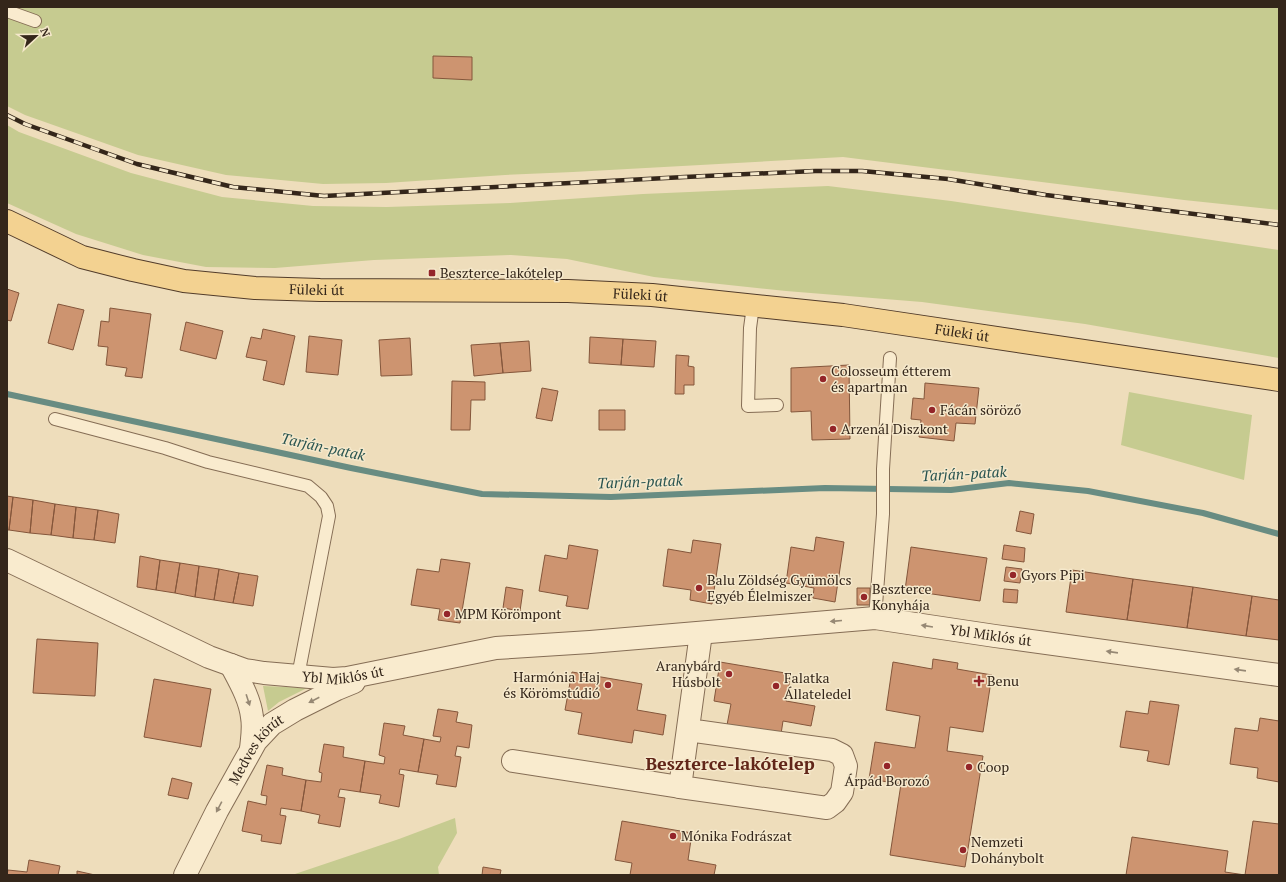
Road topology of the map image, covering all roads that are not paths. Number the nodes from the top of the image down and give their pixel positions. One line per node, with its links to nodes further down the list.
1 (7, 11): 2 (lane)
2 (35, 21)
3 (7, 221): 4 (main road, Füleki út)
4 (753, 306): 6 (main road, Füleki út); 7 (lane)
5 (890, 358): 10 (lane)
6 (1279, 380)
7 (777, 405)
8 (55, 419): 15 (lane)
9 (7, 560): 12 (street, Ybl Miklós út)
10 (875, 618): 11 (street, Ybl Miklós út, one-way to 11); 14 (street, Ybl Miklós út, one-way to 10)
11 (701, 633): 13 (street, Ybl Miklós út); 16 (street)
12 (231, 666): 15 (street, Ybl Miklós út); 17 (street, one-way to 17)
13 (375, 673): 15 (street, Ybl Miklós út); 17 (street, Medves körút, one-way to 17)
14 (1279, 675)
15 (298, 676)
16 (688, 730): 19 (street); 19 (street)
17 (251, 749): 20 (street, Medves körút, one-way to 20)
18 (512, 761): 19 (street)
19 (680, 787)
20 (186, 875)

